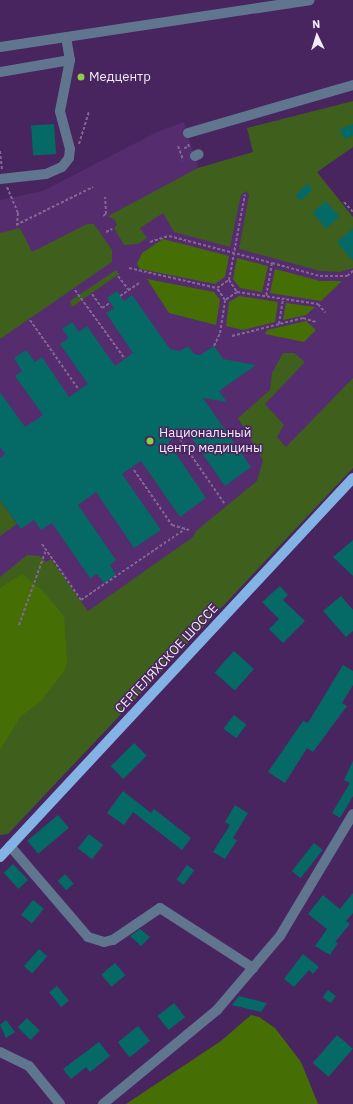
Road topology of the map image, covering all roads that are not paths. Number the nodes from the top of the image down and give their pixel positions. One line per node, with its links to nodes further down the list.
1 (233, 0): 3 (street)
2 (309, 0): 3 (street)
3 (238, 10): 4 (street)
4 (66, 37): 5 (street); 6 (street)
5 (0, 47)
6 (70, 60): 7 (street); 10 (street)
7 (0, 72)
8 (353, 85): 9 (street)
9 (188, 133)
10 (0, 179)
11 (353, 478): 13 (main road, СЕРГЕЛЯХСКОЕ ШОССЕ)
12 (353, 814): 15 (street)
13 (10, 846): 14 (main road, СЕРГЕЛЯХСКОЕ ШОССЕ); 15 (street)
14 (1, 854)
15 (253, 968): 18 (street)
16 (0, 1052): 17 (street)
17 (60, 1104)
18 (102, 1104)

